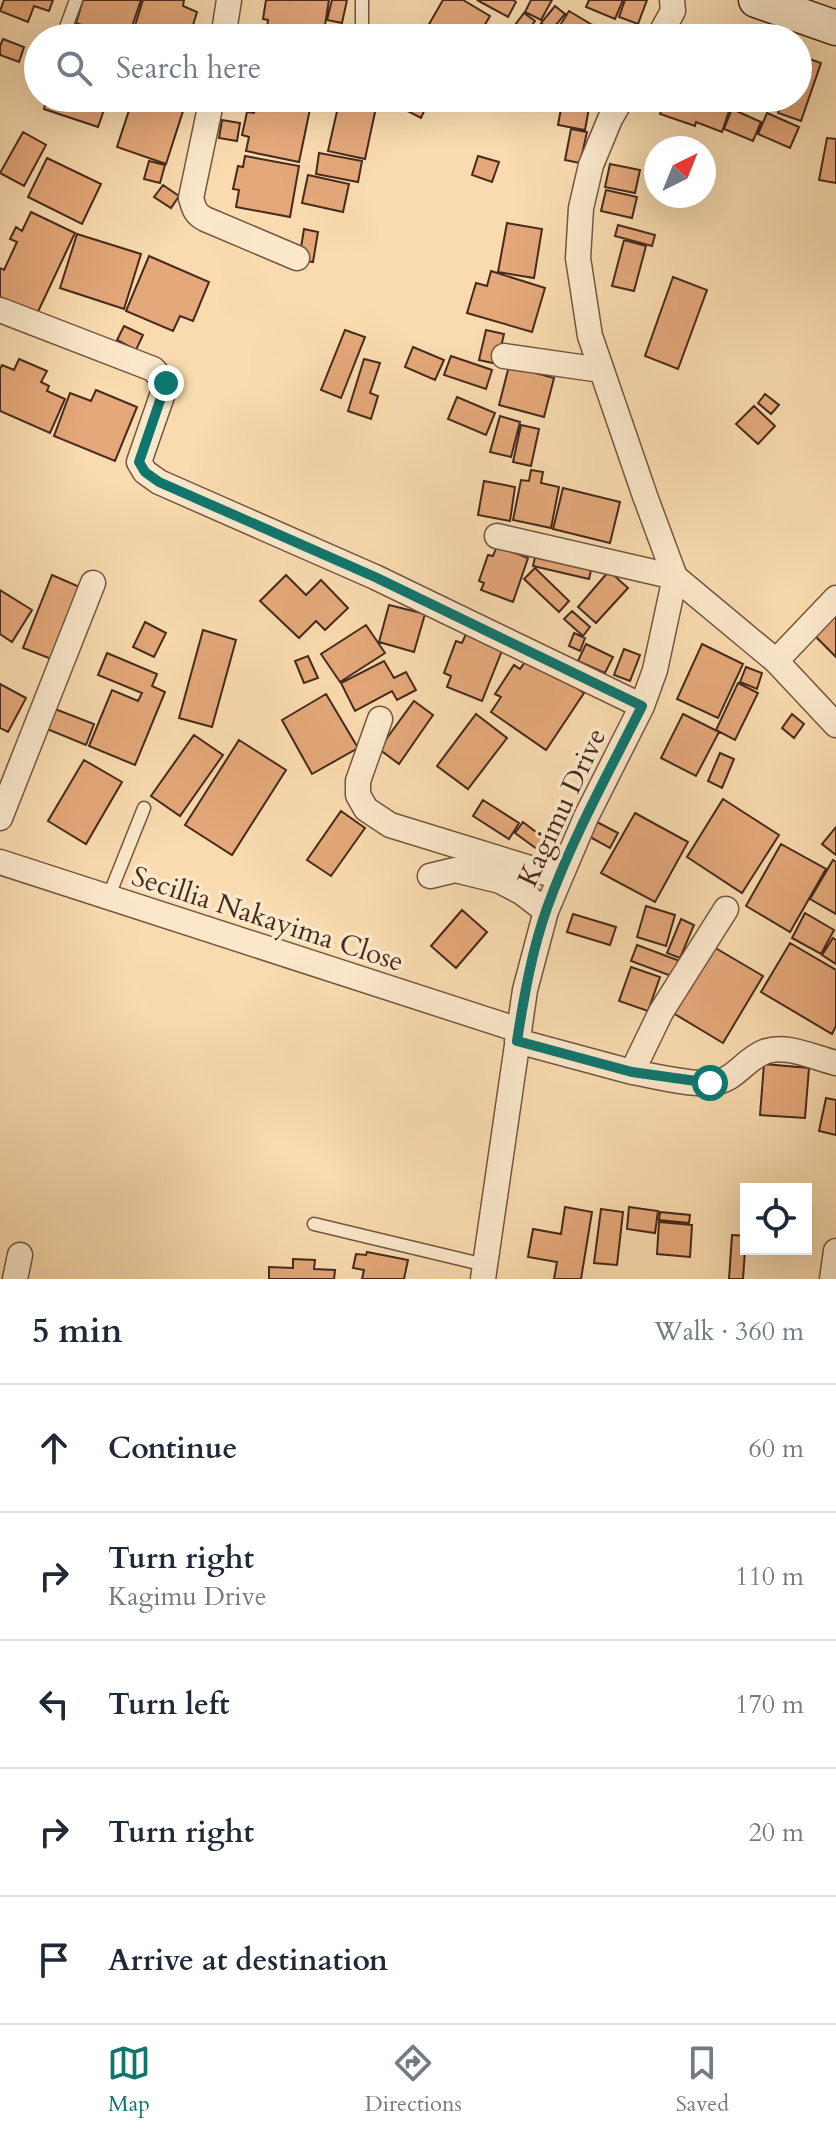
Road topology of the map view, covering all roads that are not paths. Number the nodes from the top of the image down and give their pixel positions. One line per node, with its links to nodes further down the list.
1 (76, 0): 6 (lane)
2 (229, 0): 7 (street)
3 (362, 0): 8 (lane)
4 (672, 0): 9 (street)
5 (756, 0): 10 (main road)
6 (67, 24)
7 (225, 24)
8 (362, 24)
9 (666, 24)
10 (836, 28)
11 (209, 112): 13 (street)
12 (614, 112): 16 (street)
13 (297, 258)
14 (0, 310): 22 (street)
15 (504, 356): 16 (street)
16 (601, 370): 18 (street)
17 (497, 536): 18 (street)
18 (675, 577): 21 (street); 22 (street, Kagimu Drive)
19 (93, 583): 26 (street)
20 (836, 598): 21 (street)
21 (776, 661): 24 (street)
22 (642, 706): 29 (street, Kagimu Drive)
23 (380, 719): 29 (street)
24 (836, 725)
25 (144, 808): 30 (lane)
26 (0, 818)
27 (0, 862): 30 (street, Secillia Nakayima Close)
28 (430, 876): 32 (street)
29 (559, 877): 32 (street, Kagimu Drive)
30 (108, 898): 33 (street, Secillia Nakayima Close)
31 (726, 909): 35 (street)
32 (546, 911): 33 (street, Kagimu Drive)
33 (518, 1035): 35 (street, Secillia Nakayima Close); 39 (street, Kagimu Drive)
34 (836, 1063): 35 (street, Secillia Nakayima Close)
35 (632, 1072)
36 (314, 1224): 39 (lane)
37 (836, 1251): 41 (street)
38 (20, 1255): 40 (street)
39 (484, 1272)
40 (15, 1279)
41 (832, 1279)

